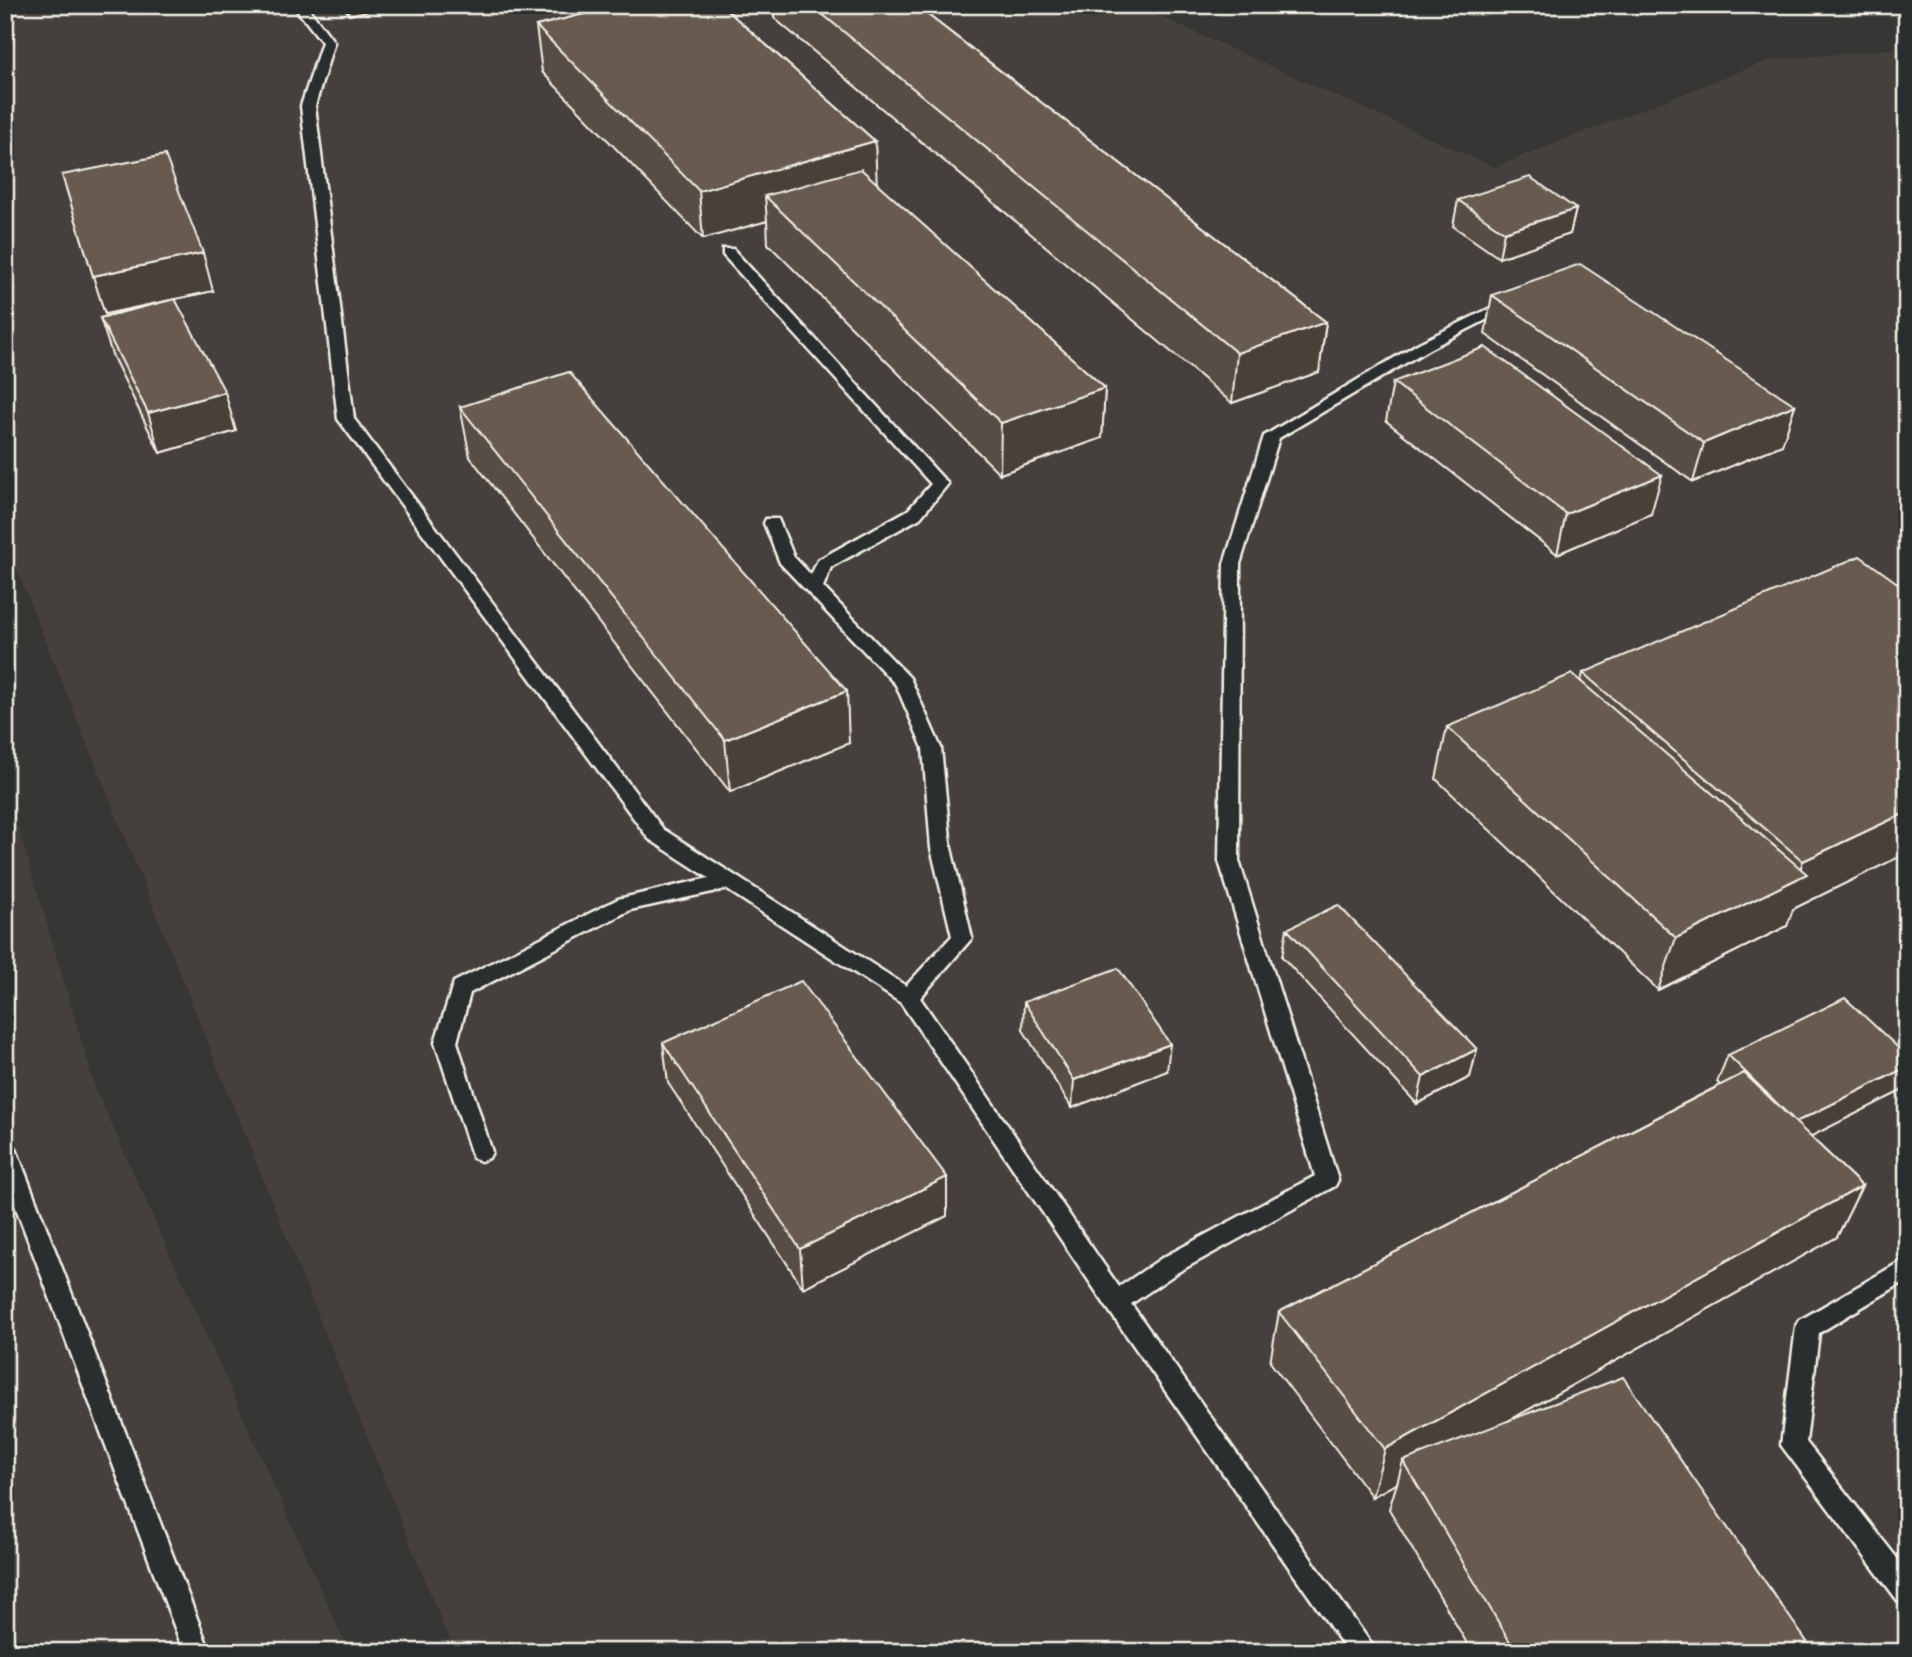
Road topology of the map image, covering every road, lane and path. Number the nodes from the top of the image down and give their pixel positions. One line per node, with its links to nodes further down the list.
1 (299, 5): 6 (lane)
2 (728, 252): 5 (lane)
3 (1532, 293): 11 (lane)
4 (772, 523): 5 (lane)
5 (814, 588): 7 (lane)
6 (728, 881): 7 (lane); 9 (lane)
7 (908, 997): 11 (lane)
8 (5, 1149): 13 (lane)
9 (481, 1152)
10 (1907, 1268): 12 (lane)
11 (1116, 1302): 14 (lane)
12 (1907, 1592)
13 (197, 1652)
14 (1364, 1652)

